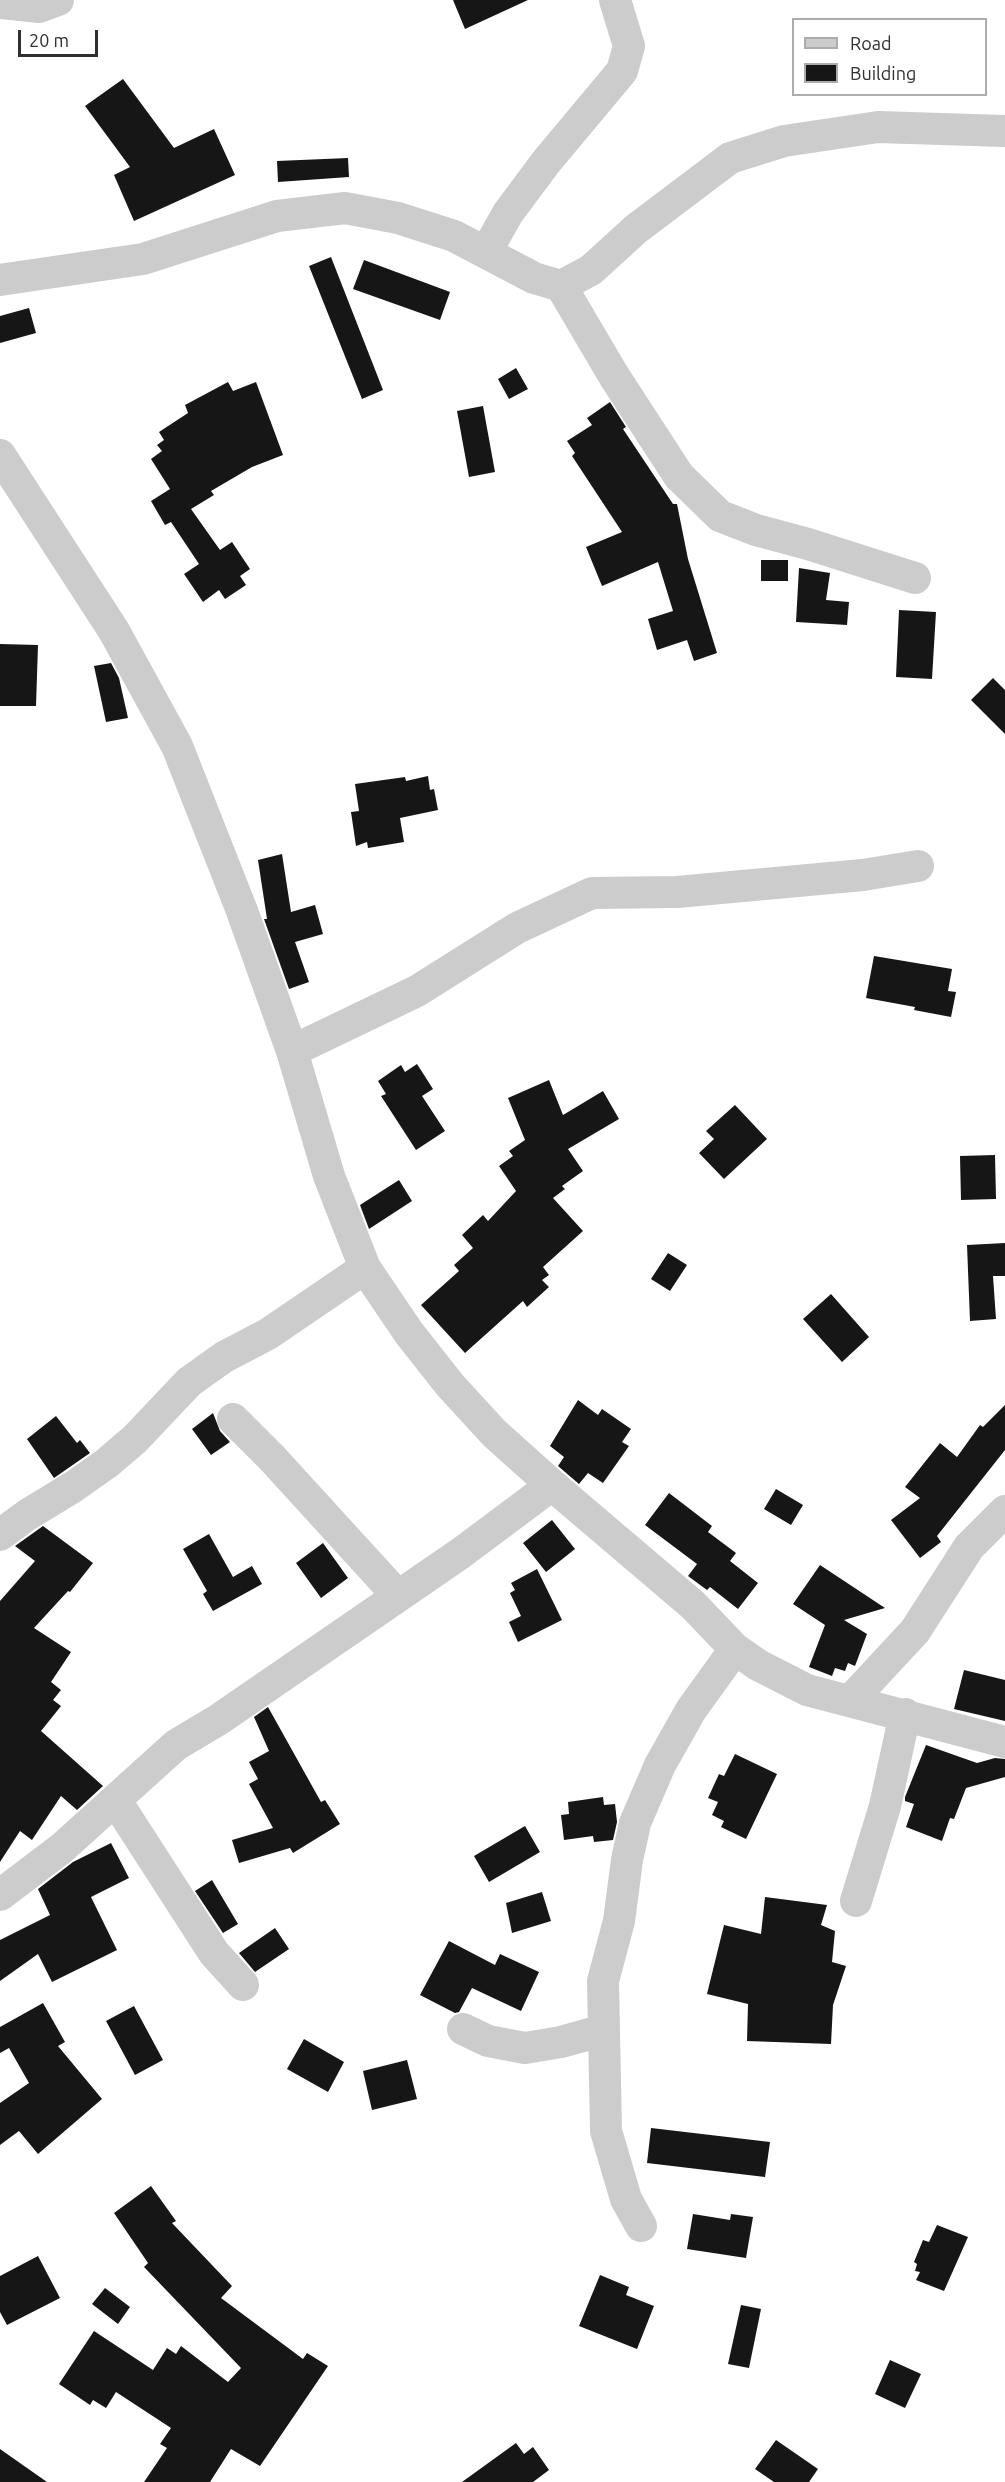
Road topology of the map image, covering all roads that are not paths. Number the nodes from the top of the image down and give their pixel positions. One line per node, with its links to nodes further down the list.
1 (58, 0): 3 (street)
2 (615, 0): 5 (street)
3 (0, 3)
4 (1005, 131): 7 (street)
5 (486, 252): 6 (street); 7 (street)
6 (0, 280)
7 (561, 286): 9 (street)
8 (0, 455): 11 (street)
9 (915, 578)
10 (918, 866): 11 (street)
11 (292, 1051): 12 (street)
12 (365, 1268): 14 (street); 16 (street)
13 (233, 1419): 17 (street)
14 (552, 1485): 17 (street); 18 (street)
15 (1005, 1511): 19 (street)
16 (0, 1535)
17 (398, 1596): 22 (street)
18 (735, 1649): 19 (street); 27 (street)
19 (851, 1700): 20 (street)
20 (905, 1714): 21 (street); 24 (street)
21 (1005, 1742)
22 (116, 1801): 23 (street); 25 (street)
23 (0, 1895)
24 (856, 1900)
25 (243, 1985)
26 (463, 2029): 27 (street)
27 (604, 2030): 28 (street)
28 (641, 2226)

